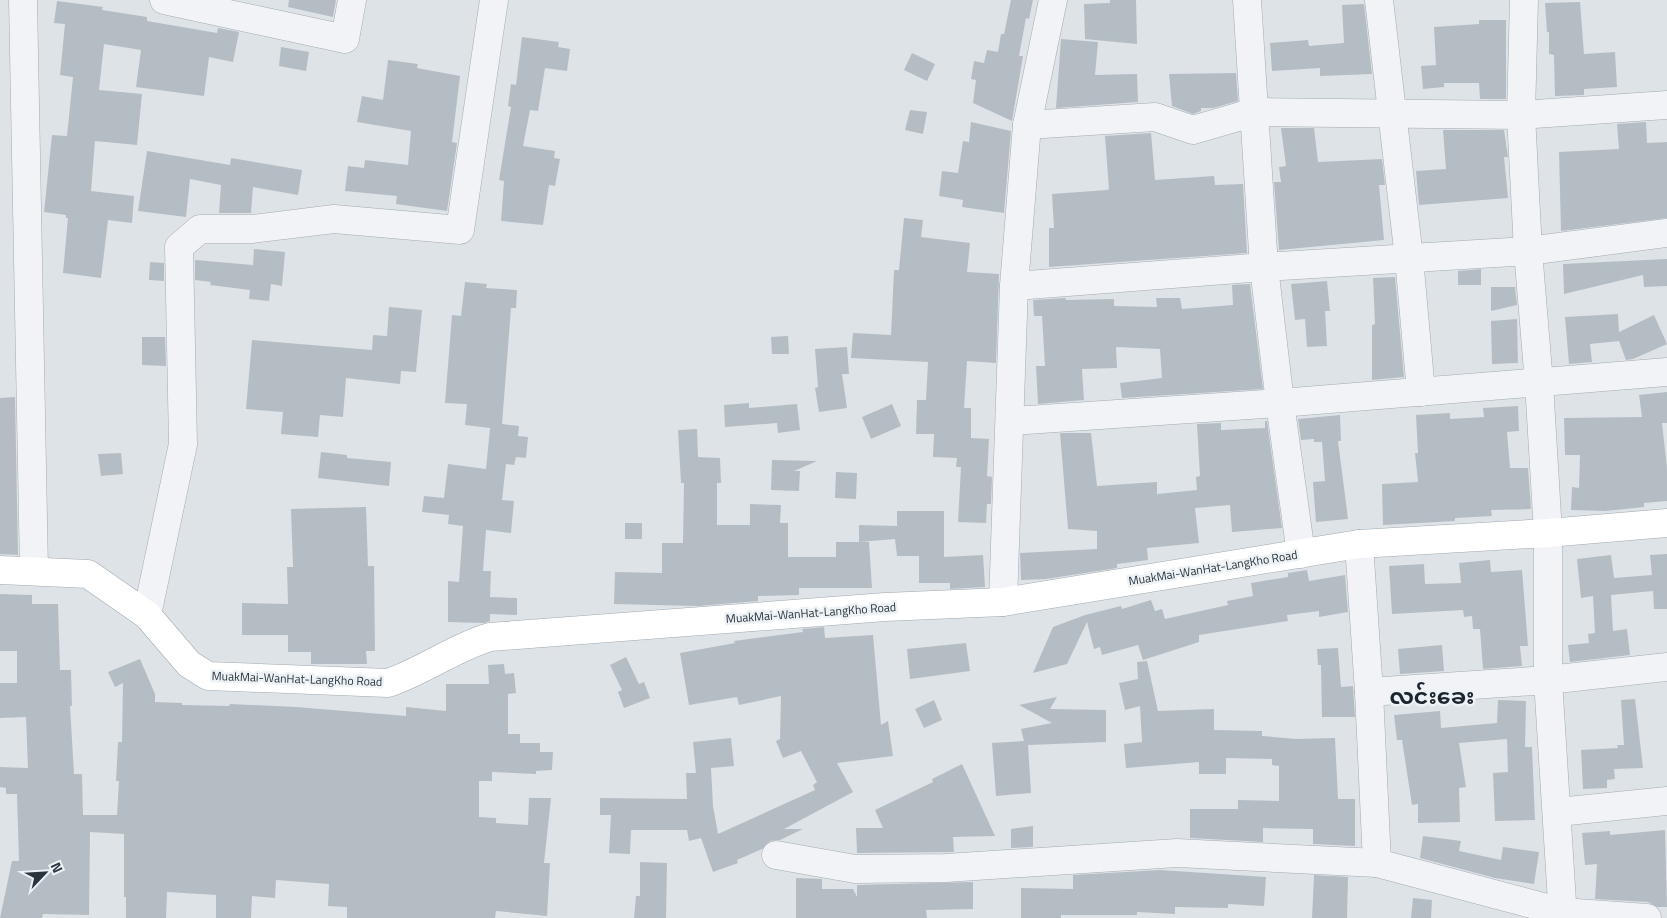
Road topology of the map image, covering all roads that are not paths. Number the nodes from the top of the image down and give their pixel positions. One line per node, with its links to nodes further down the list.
1 (23, 0): 29 (street)
2 (164, 0): 3 (street)
3 (352, 0)
4 (494, 0): 31 (street)
5 (1053, 0): 13 (street)
6 (1247, 0): 10 (street)
7 (1379, 0): 11 (street)
8 (1524, 0): 12 (street)
9 (1667, 105): 12 (street)
10 (1255, 112): 11 (street); 13 (street); 17 (street)
11 (1392, 113): 12 (street); 16 (street)
12 (1521, 115): 15 (street)
13 (1027, 125): 18 (street)
14 (1667, 233): 15 (street)
15 (1528, 251): 16 (street); 20 (street)
16 (1409, 258): 17 (street); 21 (street)
17 (1264, 267): 18 (street); 22 (street)
18 (1014, 286): 23 (street)
19 (1667, 372): 20 (street)
20 (1539, 383): 21 (street); 25 (street)
21 (1421, 392): 22 (street)
22 (1280, 404): 23 (street); 27 (street)
23 (1011, 421): 30 (street)
24 (1667, 523): 25 (main road, MuakMai-WanHat-LangKho Road)
25 (1548, 533): 26 (main road, MuakMai-WanHat-LangKho Road); 33 (street)
26 (1359, 544): 27 (main road, MuakMai-WanHat-LangKho Road); 34 (street)
27 (1301, 554): 30 (main road, MuakMai-WanHat-LangKho Road)
28 (0, 570): 29 (main road, MuakMai-WanHat-LangKho Road)
29 (34, 570): 31 (main road, MuakMai-WanHat-LangKho Road)
30 (1003, 602): 31 (main road, MuakMai-WanHat-LangKho Road)
31 (147, 614)
32 (1667, 667): 33 (street)
33 (1548, 680): 34 (street); 36 (street)
34 (1369, 692): 38 (street)
35 (1667, 801): 36 (street)
36 (1558, 812): 39 (street)
37 (776, 855): 38 (street)
38 (1377, 862): 39 (street)
39 (1562, 915): 40 (street)
40 (1647, 918)

